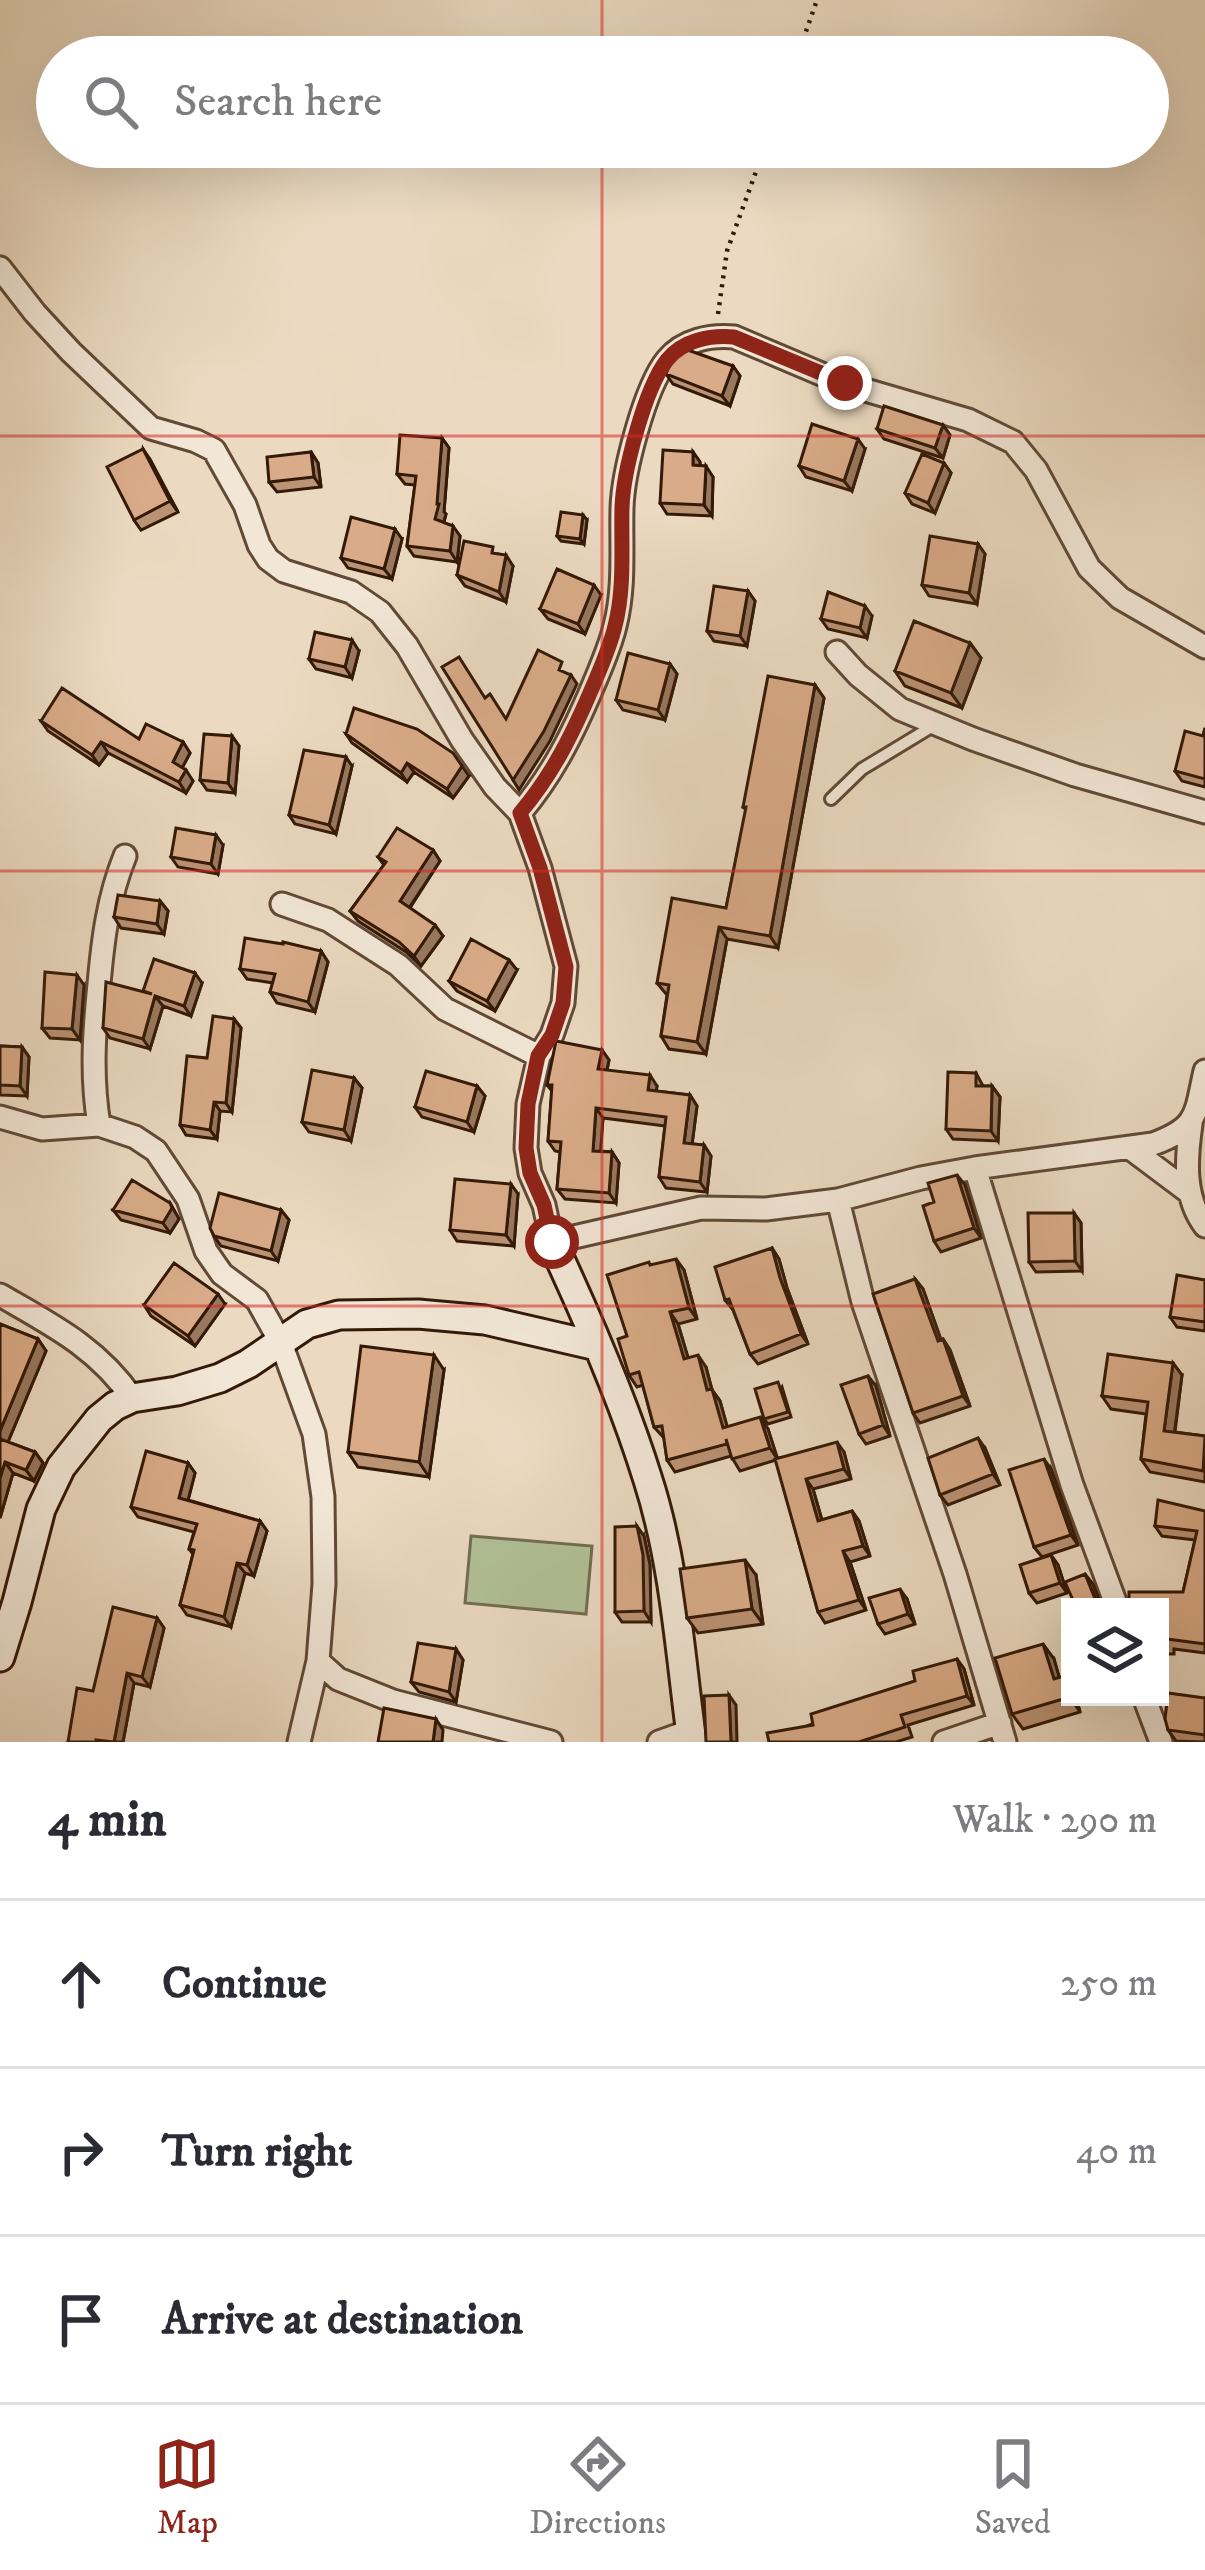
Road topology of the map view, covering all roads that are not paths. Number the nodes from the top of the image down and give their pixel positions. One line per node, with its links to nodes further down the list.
1 (0, 268): 7 (street)
2 (1205, 647): 7 (street)
3 (838, 652): 4 (street)
4 (936, 724): 5 (lane); 6 (street)
5 (831, 799)
6 (1205, 812)
7 (520, 813): 10 (street)
8 (125, 856): 13 (street)
9 (282, 904): 10 (street)
10 (538, 1056): 20 (street)
11 (1205, 1071): 14 (street)
12 (0, 1117): 13 (street)
13 (99, 1124): 22 (street)
14 (1191, 1124): 15 (street); 17 (street)
15 (1130, 1148): 16 (street); 17 (street)
16 (975, 1168): 18 (street); 25 (street)
17 (1190, 1193): 19 (street)
18 (838, 1200): 20 (street); 29 (street)
19 (1205, 1226)
20 (552, 1242): 23 (street)
21 (0, 1295): 24 (street)
22 (281, 1343): 23 (street); 24 (street); 27 (street)
23 (597, 1346): 30 (street)
24 (132, 1399): 26 (street)
25 (1114, 1598)
26 (0, 1657)
27 (318, 1661): 31 (street); 32 (street)
28 (1148, 1706): 35 (street)
29 (1003, 1733): 34 (street)
30 (691, 1737): 33 (street)
31 (299, 1742)
32 (551, 1742)
33 (659, 1742)
34 (944, 1742)
35 (1162, 1742)

